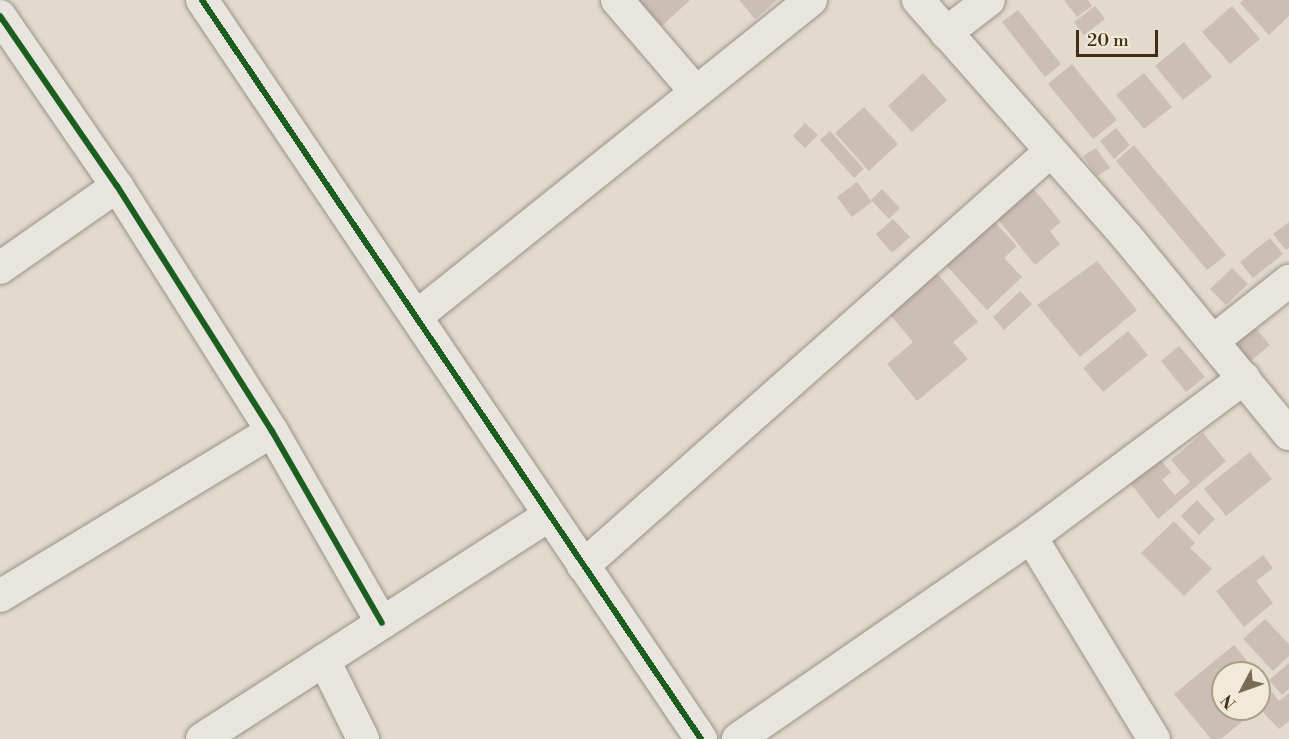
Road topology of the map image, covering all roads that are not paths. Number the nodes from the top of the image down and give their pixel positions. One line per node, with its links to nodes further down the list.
1 (202, 0): 13 (street)
2 (617, 0): 8 (street)
3 (811, 0): 8 (street)
4 (918, 0): 7 (street)
5 (988, 0): 7 (street)
6 (0, 16): 10 (street)
7 (946, 33): 9 (street)
8 (694, 91): 13 (street)
9 (1051, 151): 14 (street); 20 (street)
10 (117, 186): 11 (street); 16 (street)
11 (0, 268)
12 (1289, 281): 14 (street)
13 (417, 316): 18 (street)
14 (1213, 341): 15 (street)
15 (1244, 378): 17 (street); 19 (street)
16 (272, 431): 21 (street); 22 (street)
17 (1289, 434)
18 (548, 516): 20 (street); 22 (street)
19 (1031, 537): 27 (street); 28 (street)
20 (583, 566): 26 (street)
21 (0, 597)
22 (382, 623): 23 (street)
23 (324, 660): 24 (street); 25 (street)
24 (202, 739)
25 (363, 739)
26 (701, 739)
27 (738, 739)
28 (1154, 739)

